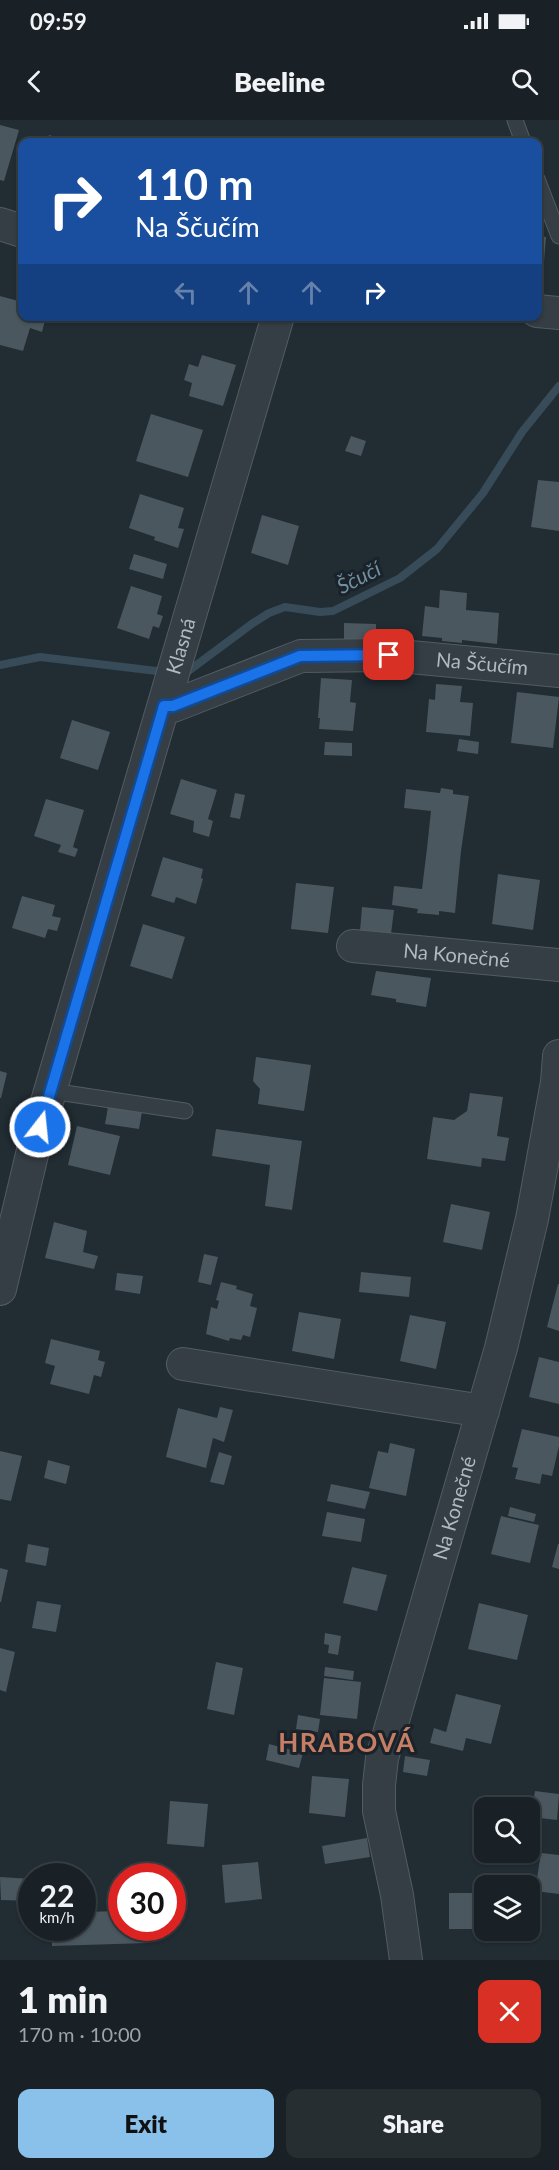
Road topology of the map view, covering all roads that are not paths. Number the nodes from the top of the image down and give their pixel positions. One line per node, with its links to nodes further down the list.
1 (515, 120): 2 (lane)
2 (522, 138)
3 (542, 192): 6 (lane)
4 (0, 224): 5 (street)
5 (18, 230)
6 (559, 236)
7 (542, 312): 8 (street)
8 (559, 314)
9 (277, 321): 11 (street, Klasná)
10 (559, 671): 11 (street, Na Ščučím)
11 (164, 706): 15 (street, Klasná)
12 (352, 946): 13 (street, Na Konečné)
13 (559, 965)
14 (559, 1056): 19 (street, Na Konečné)
15 (51, 1090): 16 (lane); 17 (street, Klasná)
16 (185, 1111)
17 (0, 1289)
18 (183, 1364): 19 (street)
19 (483, 1411): 20 (street, Na Konečné)
20 (406, 1960)

